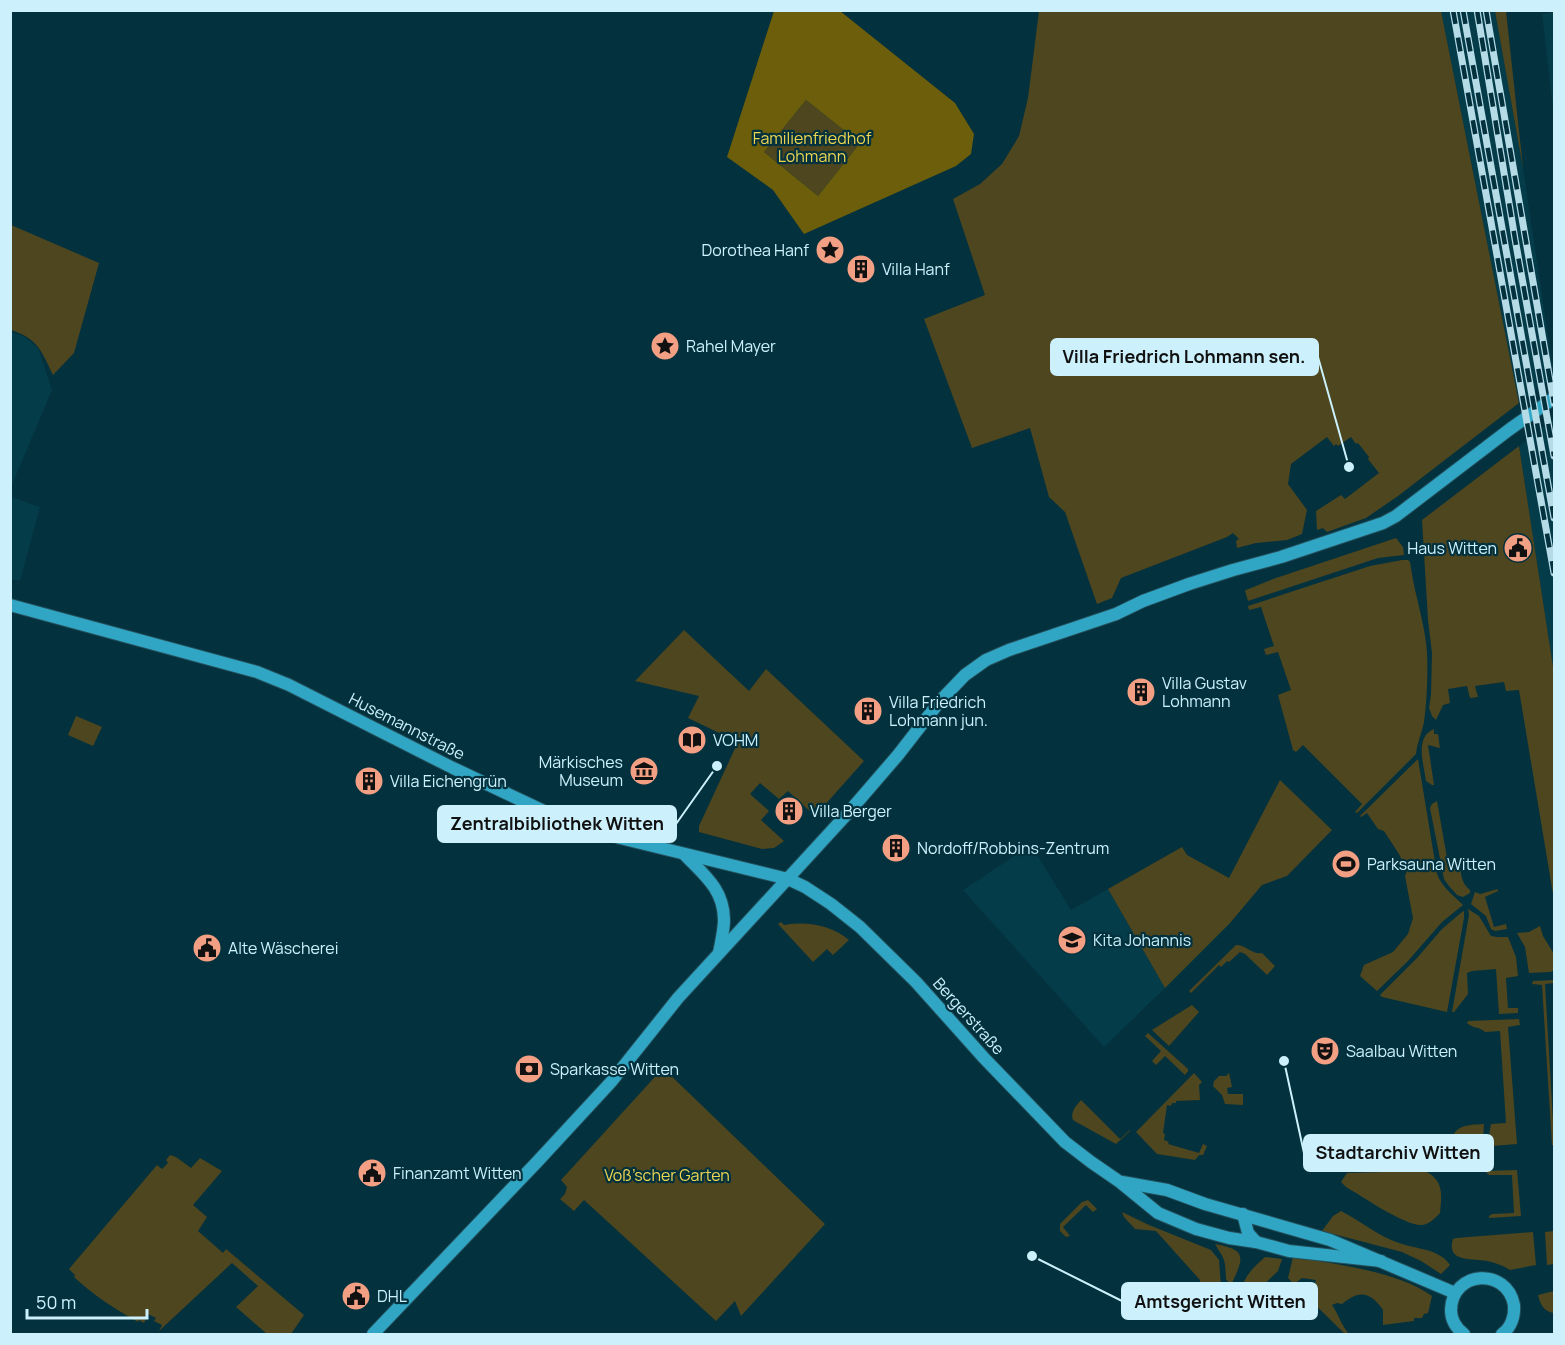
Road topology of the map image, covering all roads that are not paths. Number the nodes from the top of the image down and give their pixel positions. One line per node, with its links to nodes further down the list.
1 (1554, 398): 4 (main road)
2 (10, 605): 3 (main road, Husemannstraße)
3 (684, 854): 4 (main road, Husemannstraße); 5 (main road)
4 (788, 879): 5 (main road); 6 (main road, Bergerstraße)
5 (718, 954): 12 (main road)
6 (1120, 1182): 7 (main road, Bergerstraße); 9 (main road, Bergerstraße)
7 (1243, 1214): 8 (main road, Bergerstraße); 9 (main road)
8 (1266, 1222): 9 (main road); 10 (main road, Bergerstraße)
9 (1256, 1242): 10 (main road, Bergerstraße)
10 (1381, 1261): 11 (main road, Bergerstraße)
11 (1455, 1293): 13 (main road); 14 (main road)
12 (373, 1335)
13 (1464, 1335)
14 (1502, 1335)

